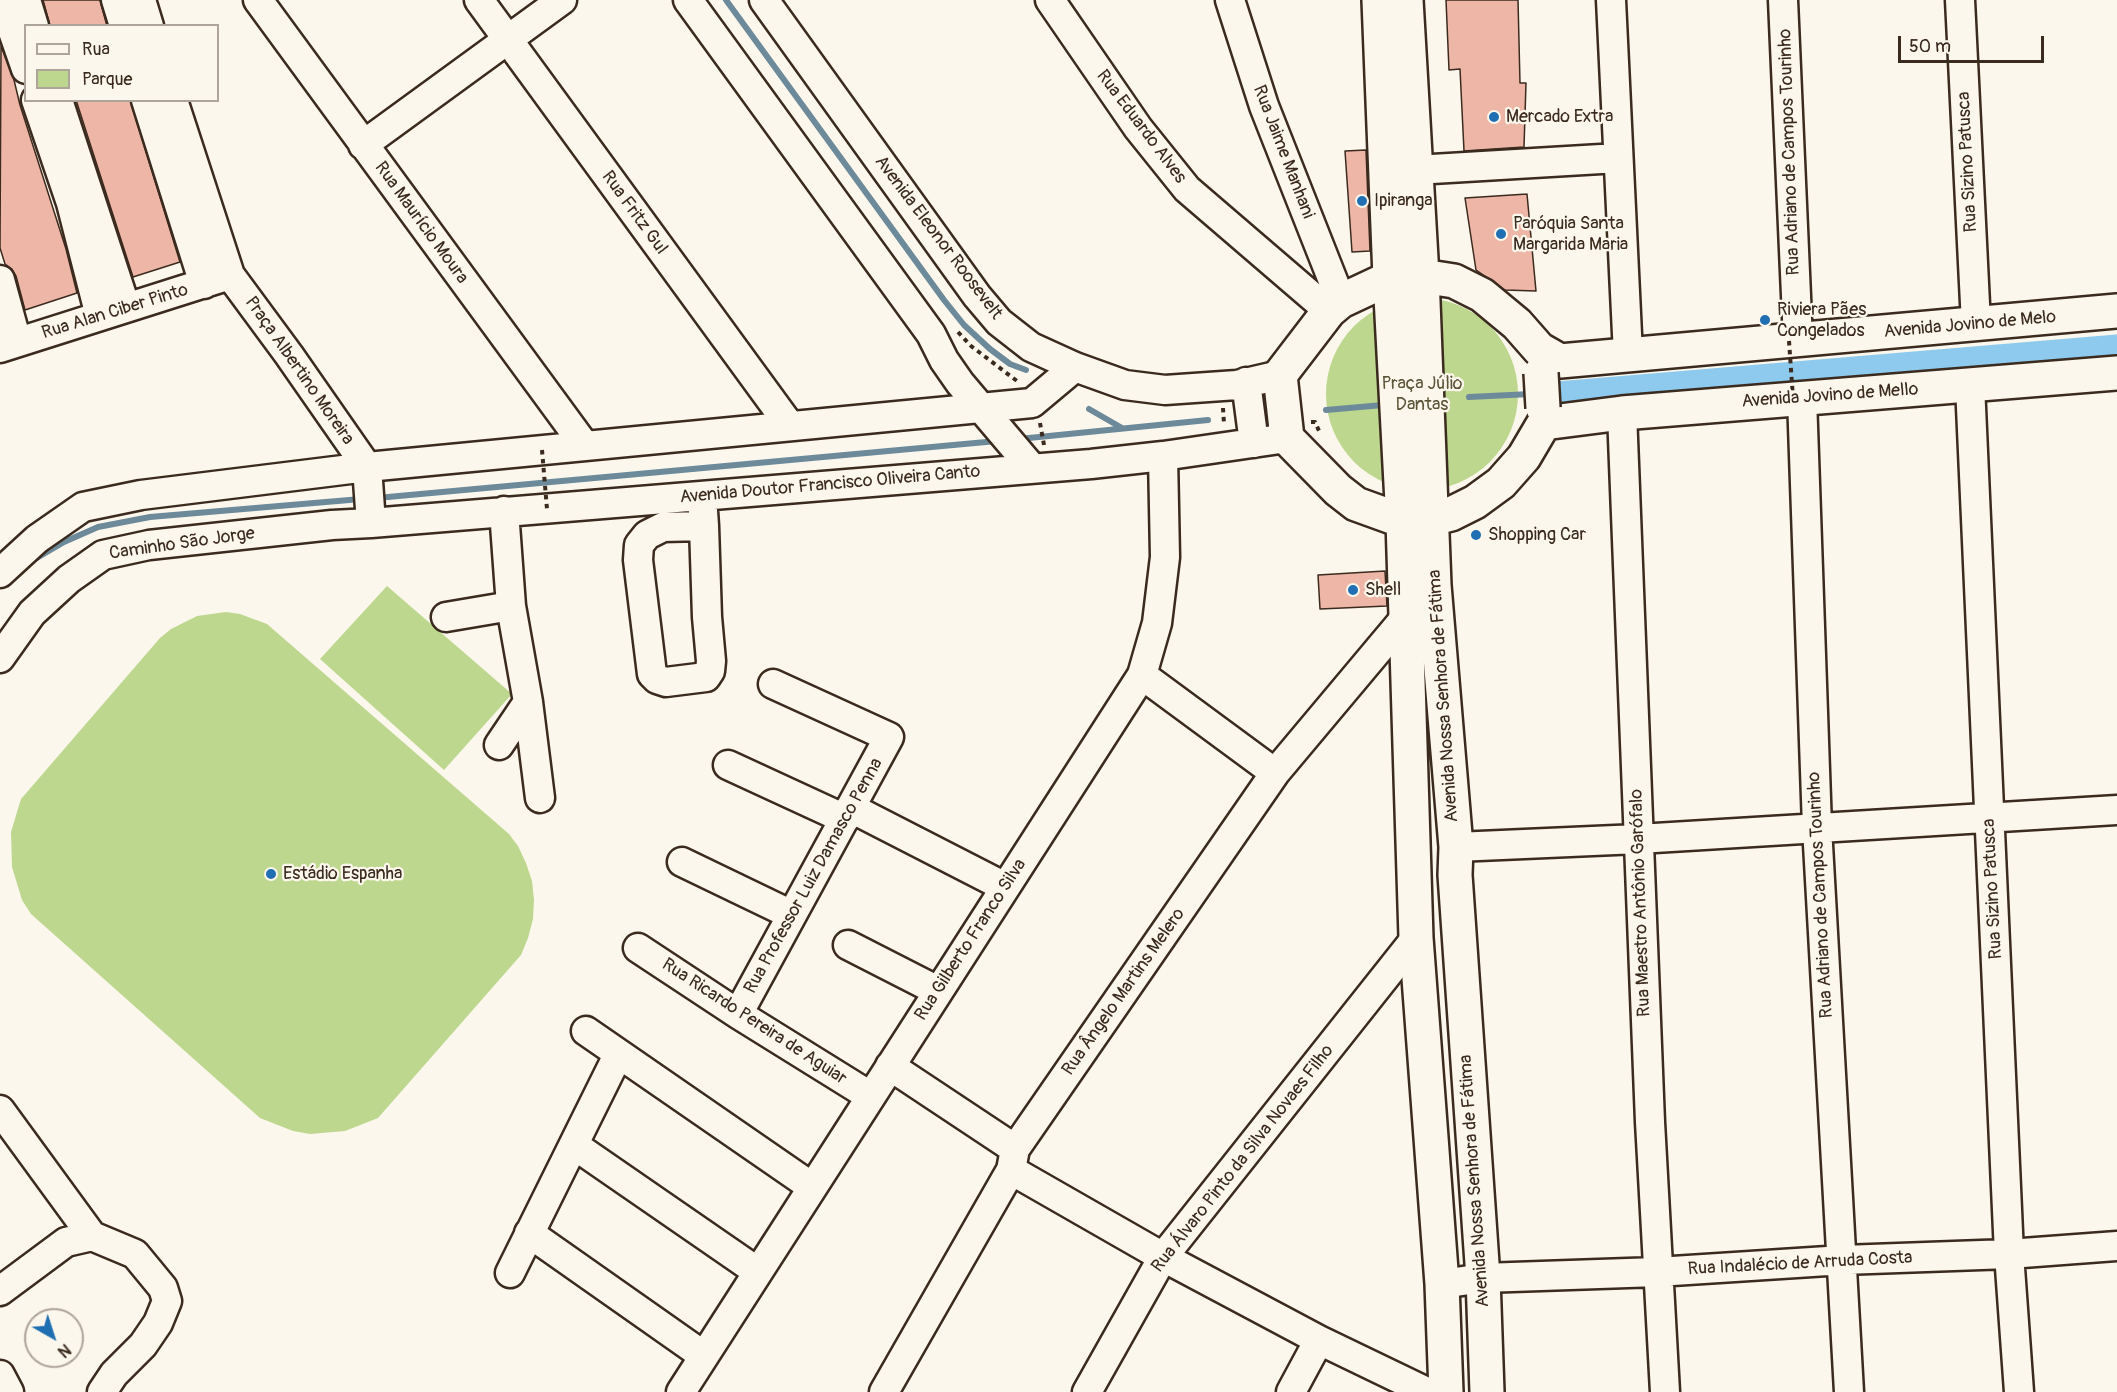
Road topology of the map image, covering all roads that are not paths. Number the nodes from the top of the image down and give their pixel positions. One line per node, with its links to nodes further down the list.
1 (2, 0): 21 (street)
2 (26, 0): 17 (street)
3 (116, 0): 18 (street)
4 (141, 0): 19 (street)
5 (258, 0): 26 (street, Rua Maurício Moura)
6 (479, 0): 20 (street, Rua Fritz Gul)
7 (562, 0): 20 (street)
8 (688, 0): 47 (street)
9 (764, 0): 41 (street, Avenida Eleonor Roosevelt)
10 (1050, 0): 33 (street, Rua Eduardo Alves)
11 (1230, 0): 33 (street, Rua Jaime Manhani)
12 (1379, 0): 30 (main road, Avenida Nossa Senhora de Fátima)
13 (1406, 0): 28 (main road, Avenida Nossa Senhora de Fátima)
14 (1611, 0): 27 (street)
15 (1783, 0): 37 (street, Rua Adriano de Campos Tourinho)
16 (1960, 0): 36 (street, Rua Sizino Patusca)
17 (33, 24)
18 (123, 24)
19 (148, 24)
20 (508, 40): 26 (street); 50 (street, Rua Fritz Gul)
21 (24, 63)
22 (37, 102): 35 (street)
23 (59, 102): 35 (street)
24 (148, 102): 31 (street)
25 (173, 102): 31 (street)
26 (363, 145): 53 (street, Rua Maurício Moura)
27 (1618, 158): 28 (street); 39 (street)
28 (1415, 170): 29 (main road, Avenida Nossa Senhora de Fátima)
29 (1422, 276): 30 (main road); 40 (main road); 60 (main road, Avenida Nossa Senhora de Fátima)
30 (1390, 278): 33 (main road); 60 (main road, Avenida Nossa Senhora de Fátima)
31 (217, 279): 35 (street, Rua Alan Ciber Pinto); 56 (street, Praça Albertino Moreira)
32 (0, 280): 38 (street)
33 (1335, 306): 43 (main road)
34 (2117, 311): 36 (main road, Avenida Jovino de Melo)
35 (113, 312): 38 (street, Rua Alan Ciber Pinto)
36 (1976, 324): 37 (main road, Avenida Jovino de Melo)
37 (1793, 341): 39 (main road, Avenida Jovino de Melo)
38 (8, 345)
39 (1628, 355): 40 (main road, Avenida Jovino de Melo)
40 (1540, 361): 49 (main road, bridge)
41 (1075, 367): 44 (street, Avenida Eleonor Roosevelt); 47 (street)
42 (2117, 373): 45 (main road, Avenida Jovino de Mello)
43 (1280, 375): 44 (street, Avenida Eleonor Roosevelt); 51 (main road)
44 (1246, 382): 52 (street)
45 (1970, 385): 46 (main road, Avenida Jovino de Mello); 76 (street, Rua Sizino Patusca)
46 (1797, 398): 48 (main road, Avenida Jovino de Mello); 77 (street, Rua Adriano de Campos Tourinho)
47 (980, 408): 50 (street); 55 (street)
48 (1622, 413): 49 (main road, Avenida Jovino de Mello); 78 (street, Rua Maestro Antônio Garófalo)
49 (1543, 416): 60 (main road)
50 (790, 426): 53 (street)
51 (1287, 438): 52 (street, Avenida Doutor Francisco Oliveira Canto); 60 (main road)
52 (1254, 443): 54 (street, Avenida Doutor Francisco Oliveira Canto)
53 (585, 446): 56 (street)
54 (1163, 456): 55 (street, Avenida Doutor Francisco Oliveira Canto); 67 (street, Rua Gilberto Franco Silva)
55 (1028, 464): 57 (street, Avenida Doutor Francisco Oliveira Canto)
56 (368, 477): 59 (street); 62 (street)
57 (702, 495): 58 (street, Avenida Doutor Francisco Oliveira Canto); 61 (street)
58 (504, 511): 59 (street, Avenida Doutor Francisco Oliveira Canto); 63 (street)
59 (371, 520): 66 (street, Caminho São Jorge)
60 (1417, 520): 65 (main road, Avenida Nossa Senhora de Fátima); 79 (main road, Avenida Nossa Senhora de Fátima)
61 (704, 525): 61 (street)
62 (0, 573)
63 (511, 606): 64 (street); 69 (street)
64 (446, 617)
65 (1405, 618): 72 (street, Rua Ângelo Martins Melero); 83 (main road, Avenida Nossa Senhora de Fátima)
66 (0, 658)
67 (1142, 675): 72 (street); 81 (street, Rua Gilberto Franco Silva)
68 (773, 684): 75 (street, Rua Professor Luiz Damasco Penna)
69 (528, 702): 70 (street); 73 (street)
70 (500, 745)
71 (728, 765): 75 (street)
72 (1275, 773): 94 (street, Rua Ângelo Martins Melero)
73 (540, 798)
74 (2117, 810): 76 (street)
75 (848, 813): 81 (street); 82 (street, Rua Professor Luiz Damasco Penna)
76 (1990, 817): 77 (street); 99 (street, Rua Sizino Patusca)
77 (1816, 827): 78 (street); 101 (street, Rua Adriano de Campos Tourinho)
78 (1638, 839): 79 (street); 103 (street, Rua Maestro Antônio Garófalo)
79 (1456, 847): 105 (main road, Avenida Nossa Senhora de Fátima)
80 (682, 862): 82 (street)
81 (1005, 887): 86 (street, Rua Gilberto Franco Silva)
82 (792, 915): 87 (street, Rua Professor Luiz Damasco Penna)
83 (1416, 938): 100 (street, Rua Álvaro Pinto da Silva Novaes Filho); 106 (main road, Avenida Nossa Senhora de Fátima)
84 (848, 945): 86 (street)
85 (638, 948): 87 (street, Rua Ricardo Pereira de Aguiar)
86 (938, 991): 90 (street, Rua Gilberto Franco Silva)
87 (738, 1014): 91 (street, Rua Ricardo Pereira de Aguiar)
88 (586, 1031): 89 (street)
89 (618, 1055): 93 (street); 95 (street)
90 (890, 1066): 91 (street, Rua Gilberto Franco Silva); 94 (street)
91 (870, 1096): 95 (street, Rua Gilberto Franco Silva)
92 (0, 1110): 97 (street)
93 (574, 1145): 96 (street); 102 (street)
94 (1013, 1160): 100 (street); 114 (street, Rua Ângelo Martins Melero)
95 (812, 1187): 102 (street, Rua Gilberto Franco Silva)
96 (530, 1233): 104 (street); 109 (street)
97 (92, 1236): 107 (street); 112 (street)
98 (2117, 1246): 99 (street, Rua Indalécio de Arruda Costa)
99 (2009, 1254): 101 (street, Rua Indalécio de Arruda Costa); 122 (street, Rua Sizino Patusca)
100 (1163, 1257): 108 (street); 115 (street, Rua Álvaro Pinto da Silva Novaes Filho)
101 (1843, 1260): 103 (street, Rua Indalécio de Arruda Costa); 121 (street, Rua Adriano de Campos Tourinho)
102 (758, 1272): 109 (street, Rua Gilberto Franco Silva)
103 (1657, 1272): 105 (street, Rua Indalécio de Arruda Costa); 120 (street, Rua Maestro Antônio Garófalo)
104 (510, 1273)
105 (1483, 1278): 106 (street, Rua Indalécio de Arruda Costa); 119 (main road, Avenida Nossa Senhora de Fátima)
106 (1442, 1284): 118 (main road, Avenida Nossa Senhora de Fátima)
107 (0, 1292)
108 (1319, 1340): 116 (street); 117 (street)
109 (704, 1356): 113 (street, Rua Gilberto Franco Silva)
110 (0, 1375): 111 (street)
111 (9, 1392)
112 (102, 1392)
113 (681, 1392)
114 (884, 1392)
115 (1087, 1392)
116 (1291, 1392)
117 (1427, 1392)
118 (1446, 1392)
119 (1487, 1392)
120 (1665, 1392)
121 (1849, 1392)
122 (2019, 1392)

